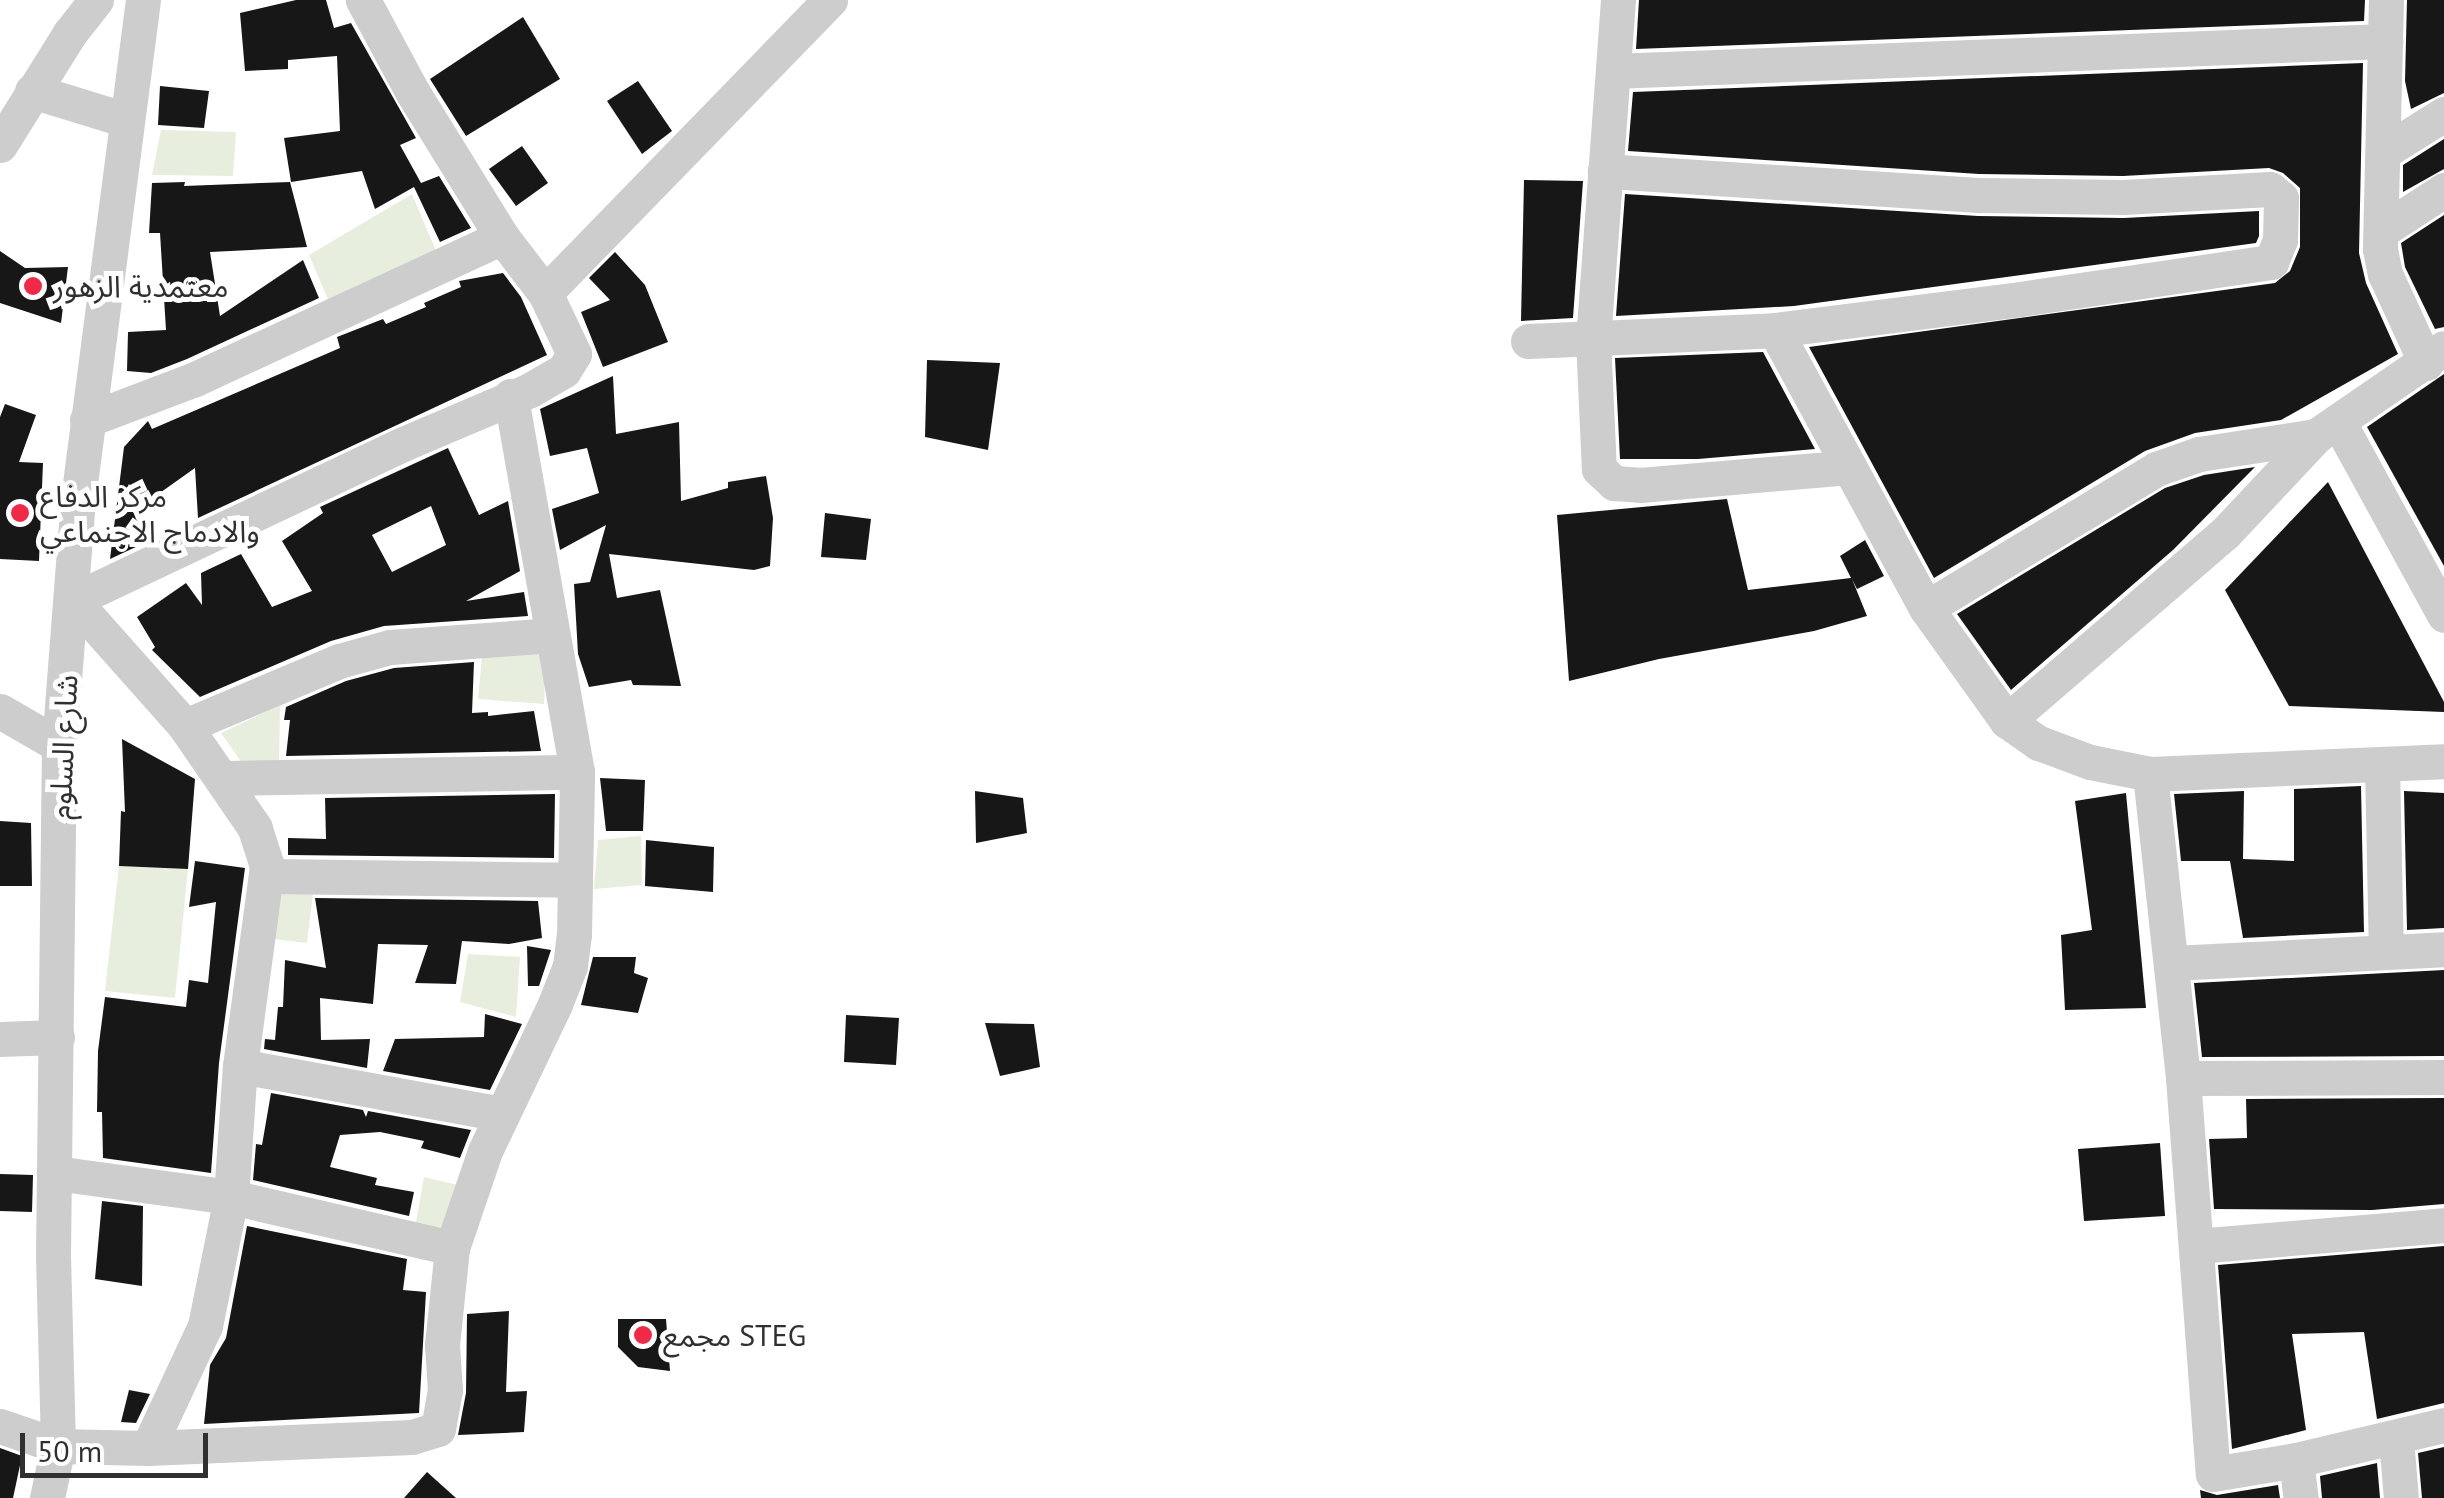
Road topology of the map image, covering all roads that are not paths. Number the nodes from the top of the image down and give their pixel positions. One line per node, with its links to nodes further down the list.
1 (96, 0): 9 (street)
2 (143, 0): 11 (street, شارع السلوم)
3 (363, 0): 17 (street)
4 (830, 0): 18 (street)
5 (1618, 0): 8 (street)
6 (2386, 0): 7 (street)
7 (2385, 41): 8 (street); 13 (street)
8 (1613, 71): 14 (street)
9 (32, 92): 11 (street); 12 (street)
10 (2444, 114): 13 (street)
11 (126, 120): 24 (street, شارع السلوم)
12 (0, 145)
13 (2385, 151): 16 (street)
14 (1605, 170): 19 (street); 20 (street)
15 (2444, 190): 16 (street)
16 (2382, 231): 22 (street)
17 (502, 237): 18 (street); 24 (street)
18 (545, 293): 23 (street)
19 (1775, 330): 20 (street); 26 (street)
20 (1593, 339): 21 (street); 26 (street)
21 (1528, 342)
22 (2435, 355): 25 (street)
23 (511, 396): 27 (street); 30 (street)
24 (87, 420): 27 (street, شارع السلوم)
25 (2327, 428): 28 (street); 29 (street); 32 (street)
26 (1849, 467): 28 (street)
27 (74, 600): 33 (street); 34 (street, شارع السلوم)
28 (1926, 608): 32 (street)
29 (2444, 615)
30 (552, 634): 33 (street); 37 (street)
31 (0, 711): 34 (street)
32 (2007, 720): 38 (street)
33 (186, 726): 39 (street)
34 (60, 745): 45 (street, شارع السلوم)
35 (2444, 761): 36 (street)
36 (2382, 766): 38 (street); 43 (street)
37 (577, 772): 39 (street); 41 (street)
38 (2150, 774): 44 (street)
39 (221, 778): 40 (street)
40 (267, 876): 41 (street); 47 (street)
41 (575, 880): 50 (street)
42 (2444, 949): 43 (street)
43 (2386, 952): 44 (street)
44 (2172, 963): 49 (street)
45 (57, 1037): 46 (street); 51 (street, شارع السلوم)
46 (0, 1039)
47 (240, 1066): 50 (street); 52 (street)
48 (2444, 1077): 49 (street)
49 (2183, 1078): 54 (street)
50 (502, 1114): 55 (street)
51 (54, 1173): 52 (street); 59 (street, شارع السلوم)
52 (230, 1196): 55 (street); 60 (street)
53 (2444, 1225): 54 (street)
54 (2196, 1246): 62 (street)
55 (452, 1248): 60 (street)
56 (2444, 1425): 58 (street)
57 (0, 1426): 59 (street)
58 (2396, 1439): 61 (street); 65 (street)
59 (58, 1446): 60 (street); 63 (street, شارع السلوم)
60 (148, 1448)
61 (2296, 1460): 62 (street); 64 (street)
62 (2215, 1486)
63 (47, 1498)
64 (2301, 1498)
65 (2401, 1498)

